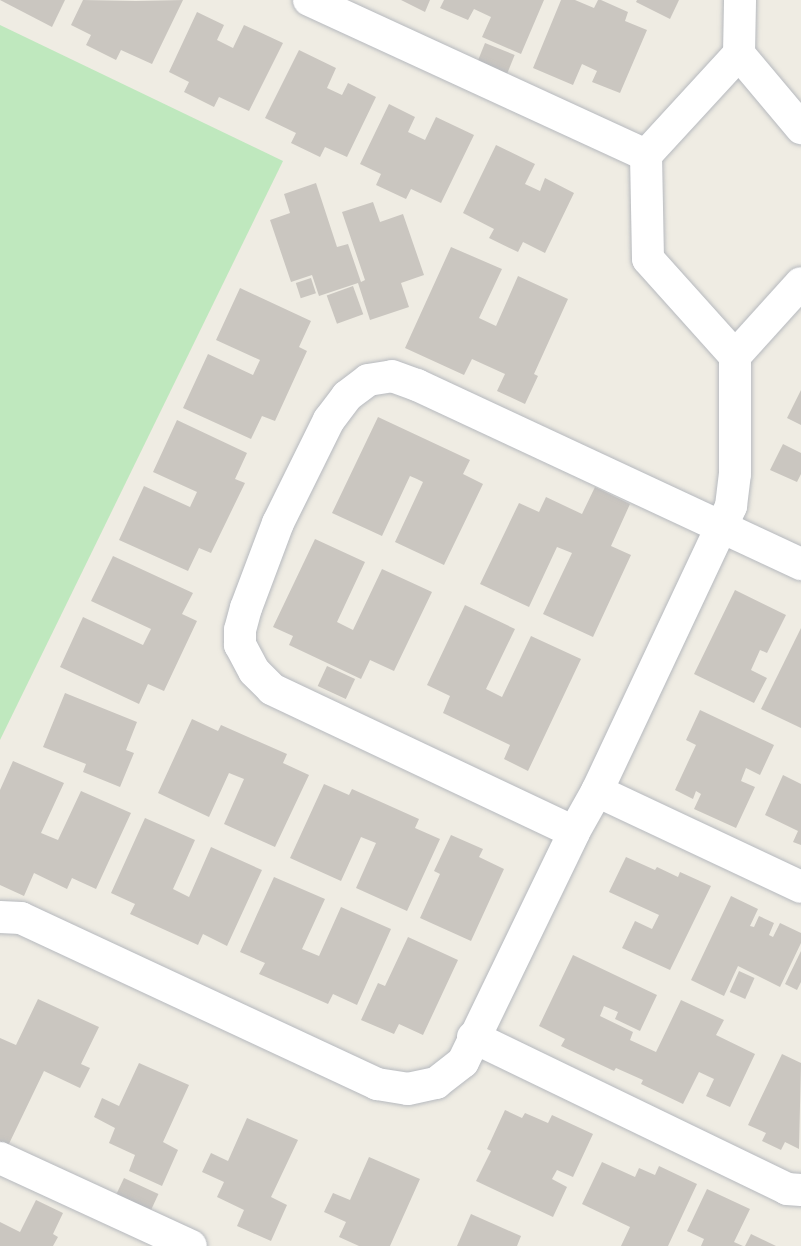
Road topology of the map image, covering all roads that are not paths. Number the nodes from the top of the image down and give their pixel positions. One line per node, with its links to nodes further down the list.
1 (309, 0): 5 (street)
2 (740, 0): 3 (street)
3 (739, 54): 4 (street); 5 (street)
4 (801, 128)
5 (646, 155): 7 (street)
6 (801, 283): 7 (street)
7 (735, 357): 8 (street)
8 (722, 526): 9 (street); 10 (street); 11 (street)
9 (801, 564)
10 (597, 791): 11 (street); 12 (street)
11 (574, 832): 14 (street)
12 (801, 887)
13 (0, 917): 14 (street)
14 (473, 1037): 16 (street)
15 (0, 1158): 17 (street)
16 (801, 1190)
17 (191, 1246)

